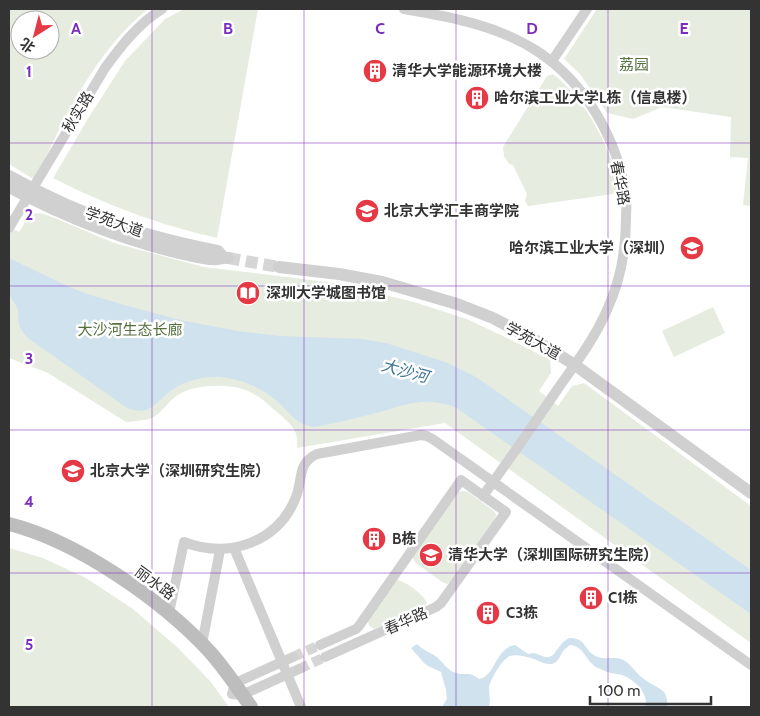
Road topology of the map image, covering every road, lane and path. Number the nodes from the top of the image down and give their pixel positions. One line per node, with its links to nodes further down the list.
1 (162, 9): 8 (street, 秋实路)
2 (404, 9): 4 (street)
3 (587, 9): 5 (street)
4 (442, 11): 5 (street, 春华路)
5 (552, 61): 12 (street, 春华路)
6 (9, 176): 8 (street, 学苑大道)
7 (9, 187): 8 (street, 学苑大道)
8 (30, 193): 9 (street, 秋实路); 10 (street, 学苑大道)
9 (9, 228)
10 (225, 258)
11 (279, 267): 12 (street, 学苑大道)
12 (575, 365): 13 (street, 春华路); 14 (street, 学苑大道)
13 (493, 482): 15 (street, 春华路); 18 (street); 26 (street)
14 (751, 493)
15 (483, 496): 22 (street, 春华路); 24 (street, 春华路)
16 (9, 524): 20 (main road, 丽水路)
17 (9, 531): 29 (main road, 丽水路)
18 (234, 548): 19 (street); 25 (street)
19 (220, 550): 20 (street); 21 (street)
20 (169, 613): 21 (main road, 丽水路)
21 (202, 644): 29 (main road, 丽水路)
22 (320, 646)
23 (293, 657): 25 (street)
24 (325, 657)
25 (282, 662): 28 (street); 29 (street)
26 (751, 665)
27 (299, 669): 28 (street)
28 (287, 674): 29 (street); 31 (street)
29 (238, 695): 30 (main road, 丽水路)
30 (251, 707)
31 (301, 707)

